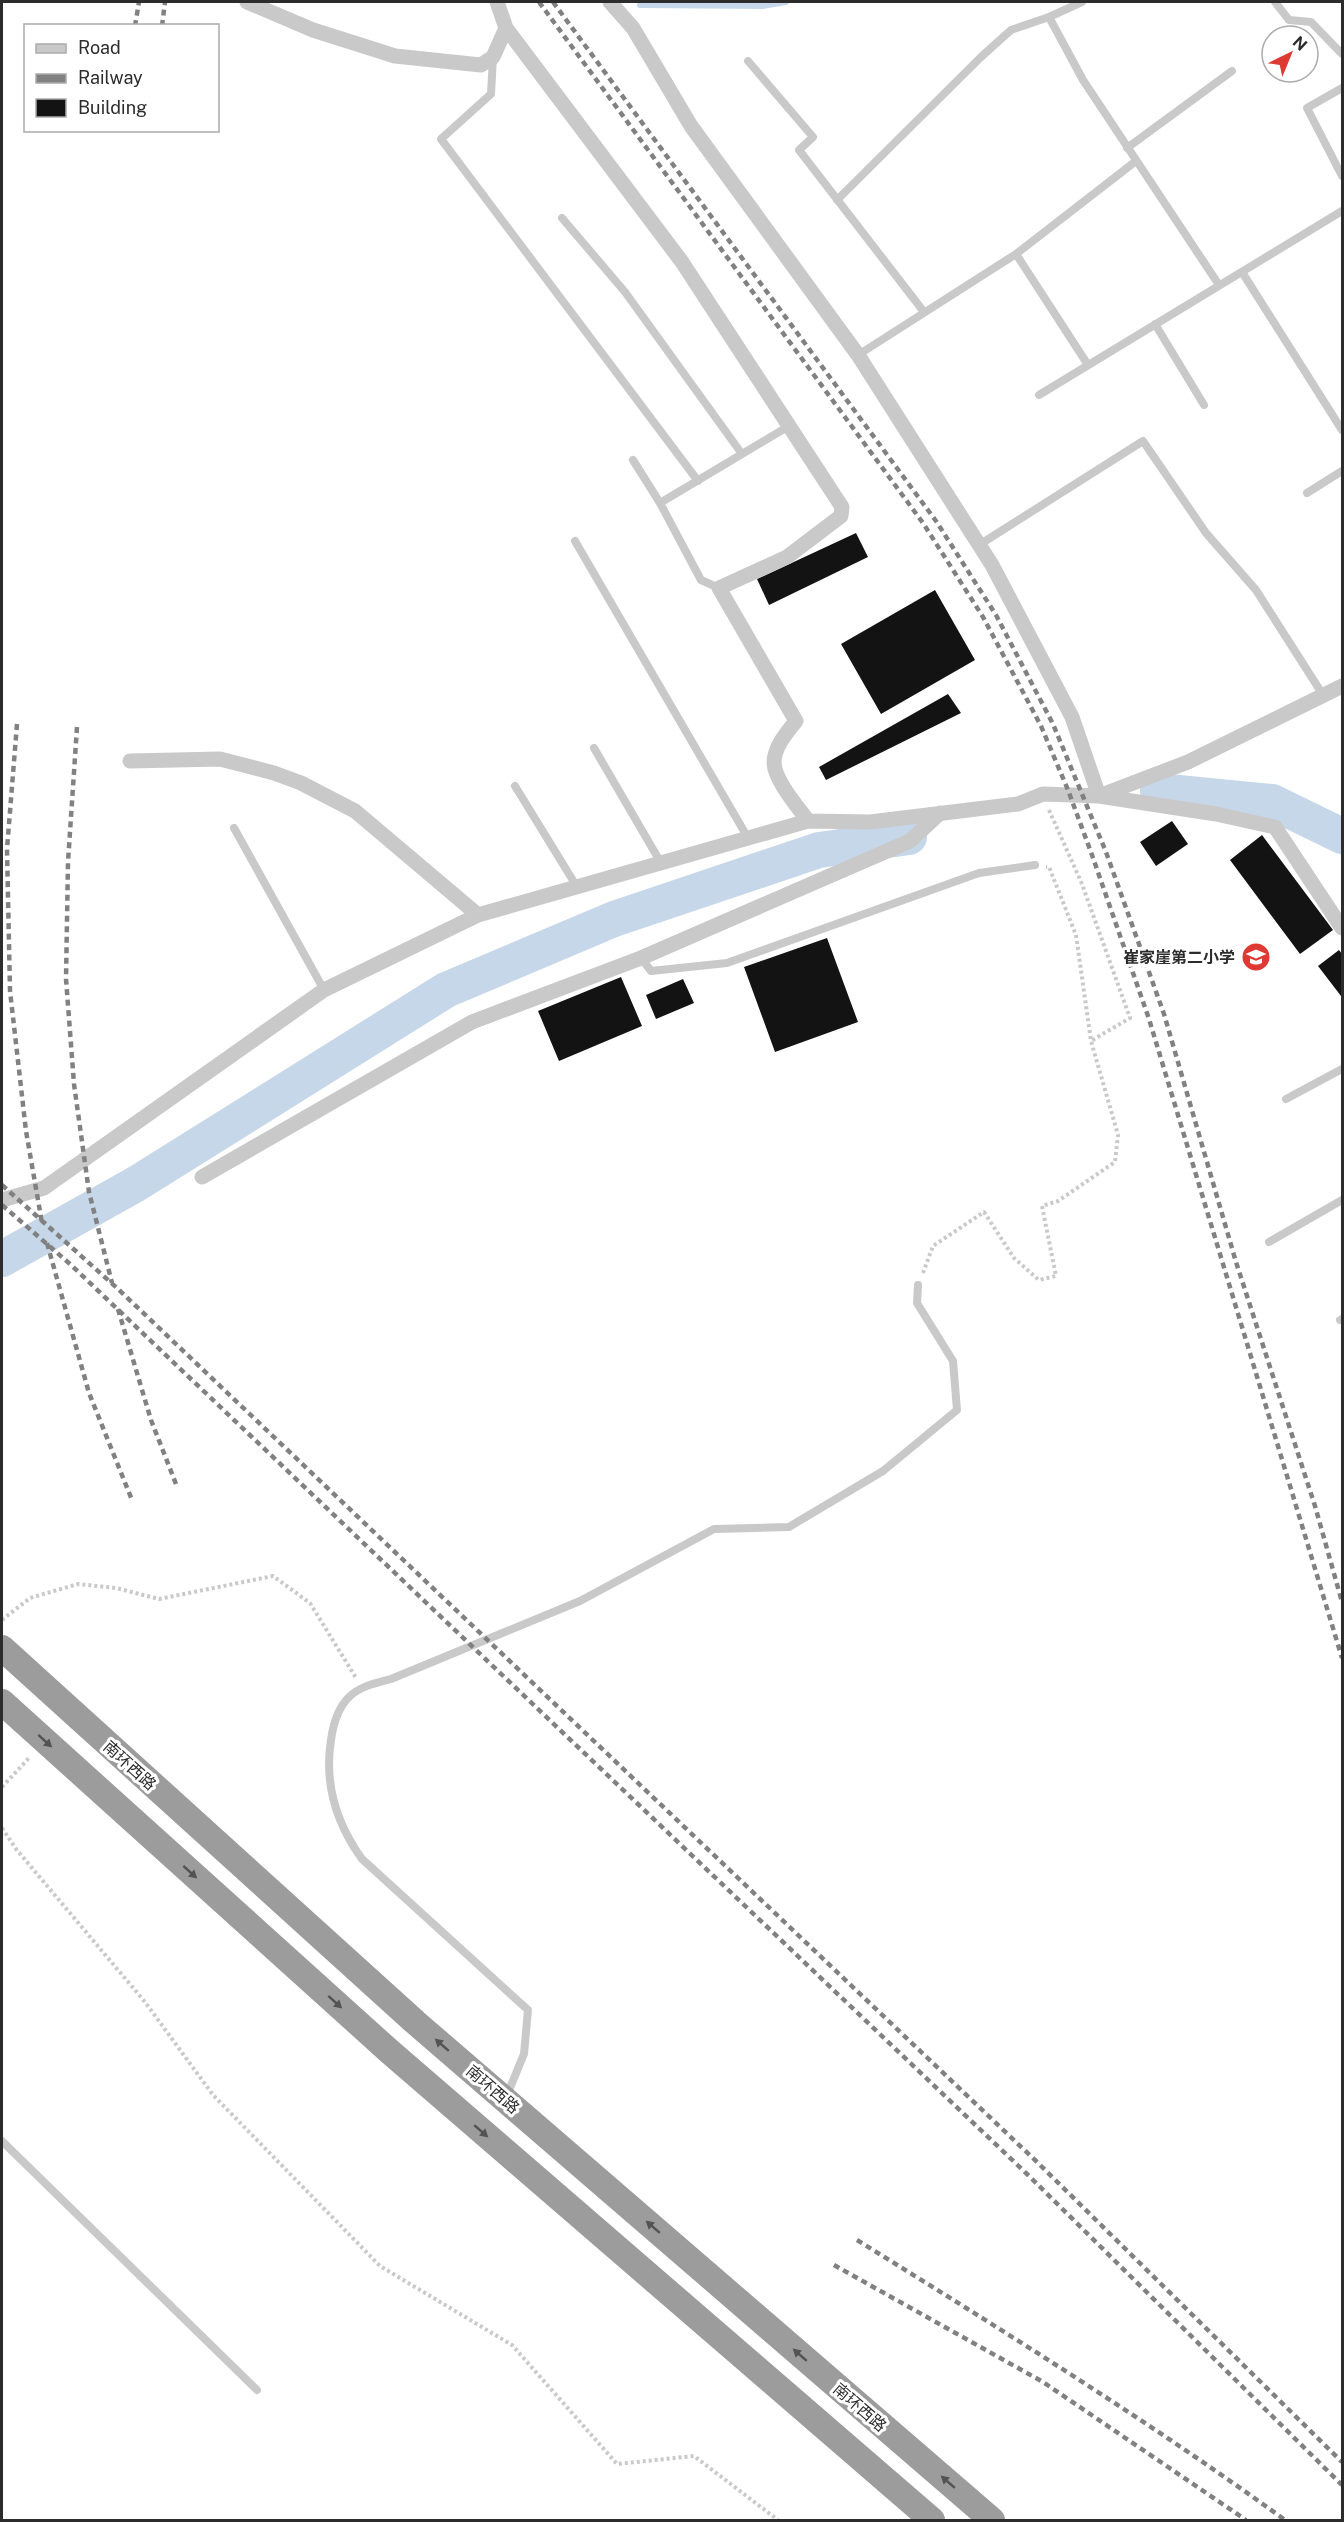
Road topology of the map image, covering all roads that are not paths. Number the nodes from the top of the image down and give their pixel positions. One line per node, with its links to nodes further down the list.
1 (247, 2): 9 (street)
2 (497, 2): 7 (street)
3 (610, 2): 24 (street)
4 (1082, 2): 6 (lane)
5 (1275, 2): 8 (lane)
6 (1049, 17): 13 (lane); 16 (lane)
7 (506, 28): 9 (street); 28 (street)
8 (1342, 54)
9 (493, 57): 33 (lane)
10 (748, 61): 16 (lane)
11 (1232, 71): 13 (lane)
12 (1342, 87): 15 (lane)
13 (1127, 148): 14 (lane)
14 (1136, 161): 19 (lane); 21 (lane)
15 (1342, 176)
16 (837, 200): 22 (lane)
17 (1342, 211): 20 (lane)
18 (562, 218): 30 (lane)
19 (1016, 254): 22 (lane); 25 (lane)
20 (1242, 272): 21 (lane); 29 (lane)
21 (1219, 285): 23 (lane)
22 (924, 312): 24 (lane)
23 (1155, 324): 25 (lane); 27 (lane)
24 (858, 355): 37 (street)
25 (1088, 365): 26 (lane)
26 (1040, 395)
27 (1204, 405)
28 (789, 426): 30 (lane); 38 (street)
29 (1342, 430)
30 (742, 454): 33 (lane)
31 (633, 460): 35 (lane)
32 (1342, 471): 34 (lane)
33 (698, 481): 35 (lane)
34 (1307, 493)
35 (660, 503): 38 (lane)
36 (575, 541): 48 (lane)
37 (979, 545): 40 (lane); 44 (street)
38 (719, 588): 46 (street)
39 (1342, 686): 40 (street)
40 (1323, 695): 44 (street)
41 (594, 748): 49 (lane)
42 (130, 761): 52 (street)
43 (515, 786): 51 (lane)
44 (1099, 796): 45 (street); 53 (street)
45 (940, 813): 46 (street); 54 (street)
46 (808, 821): 48 (street)
47 (234, 828): 55 (lane)
48 (748, 838): 49 (street)
49 (661, 863): 51 (street)
50 (1035, 865): 54 (lane)
51 (577, 887): 52 (street)
52 (478, 915): 55 (street)
53 (1342, 928)
54 (641, 958): 58 (street)
55 (324, 990): 59 (street)
56 (1342, 1069): 57 (lane)
57 (1286, 1099)
58 (202, 1177)
59 (2, 1200)
60 (1342, 1200): 61 (lane)
61 (1269, 1242)
62 (918, 1284): 65 (lane)
63 (2, 1648): 65 (highway, 南环西路, one-way to 63)
64 (2, 1702): 68 (highway, one-way to 68)
65 (504, 2099): 69 (highway, 南环西路, one-way to 65)
66 (2, 2141): 67 (lane)
67 (256, 2390)
68 (932, 2520)
69 (992, 2520)

